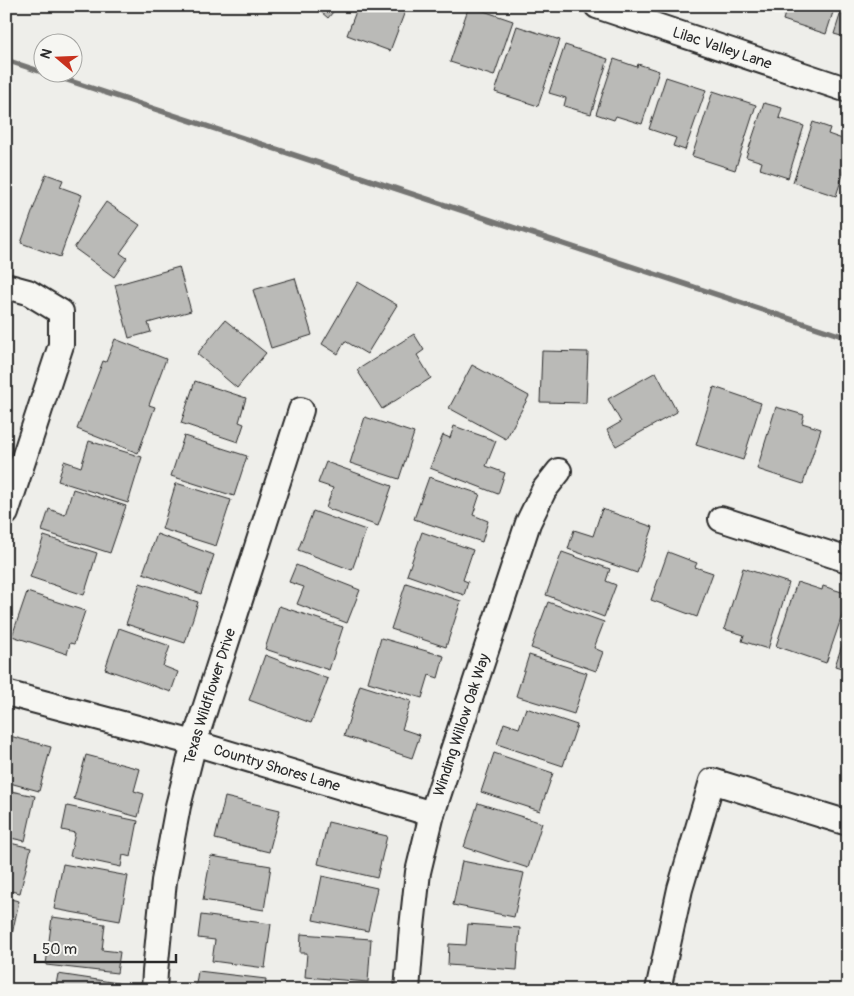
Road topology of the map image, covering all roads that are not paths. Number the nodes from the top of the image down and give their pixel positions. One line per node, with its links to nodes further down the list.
1 (597, 6): 2 (street, Lilac Valley Lane)
2 (848, 90)
3 (6, 286): 6 (street)
4 (301, 410): 10 (street, Texas Wildflower Drive)
5 (559, 471): 11 (street, Winding Willow Oak Way)
6 (6, 513)
7 (721, 519): 8 (street)
8 (848, 560)
9 (6, 693): 10 (street, Country Shores Lane)
10 (194, 743): 11 (street, Country Shores Lane); 13 (street, Texas Wildflower Drive)
11 (432, 814): 14 (street, Winding Willow Oak Way)
12 (848, 823): 15 (street)
13 (154, 990)
14 (407, 990)
15 (658, 990)

